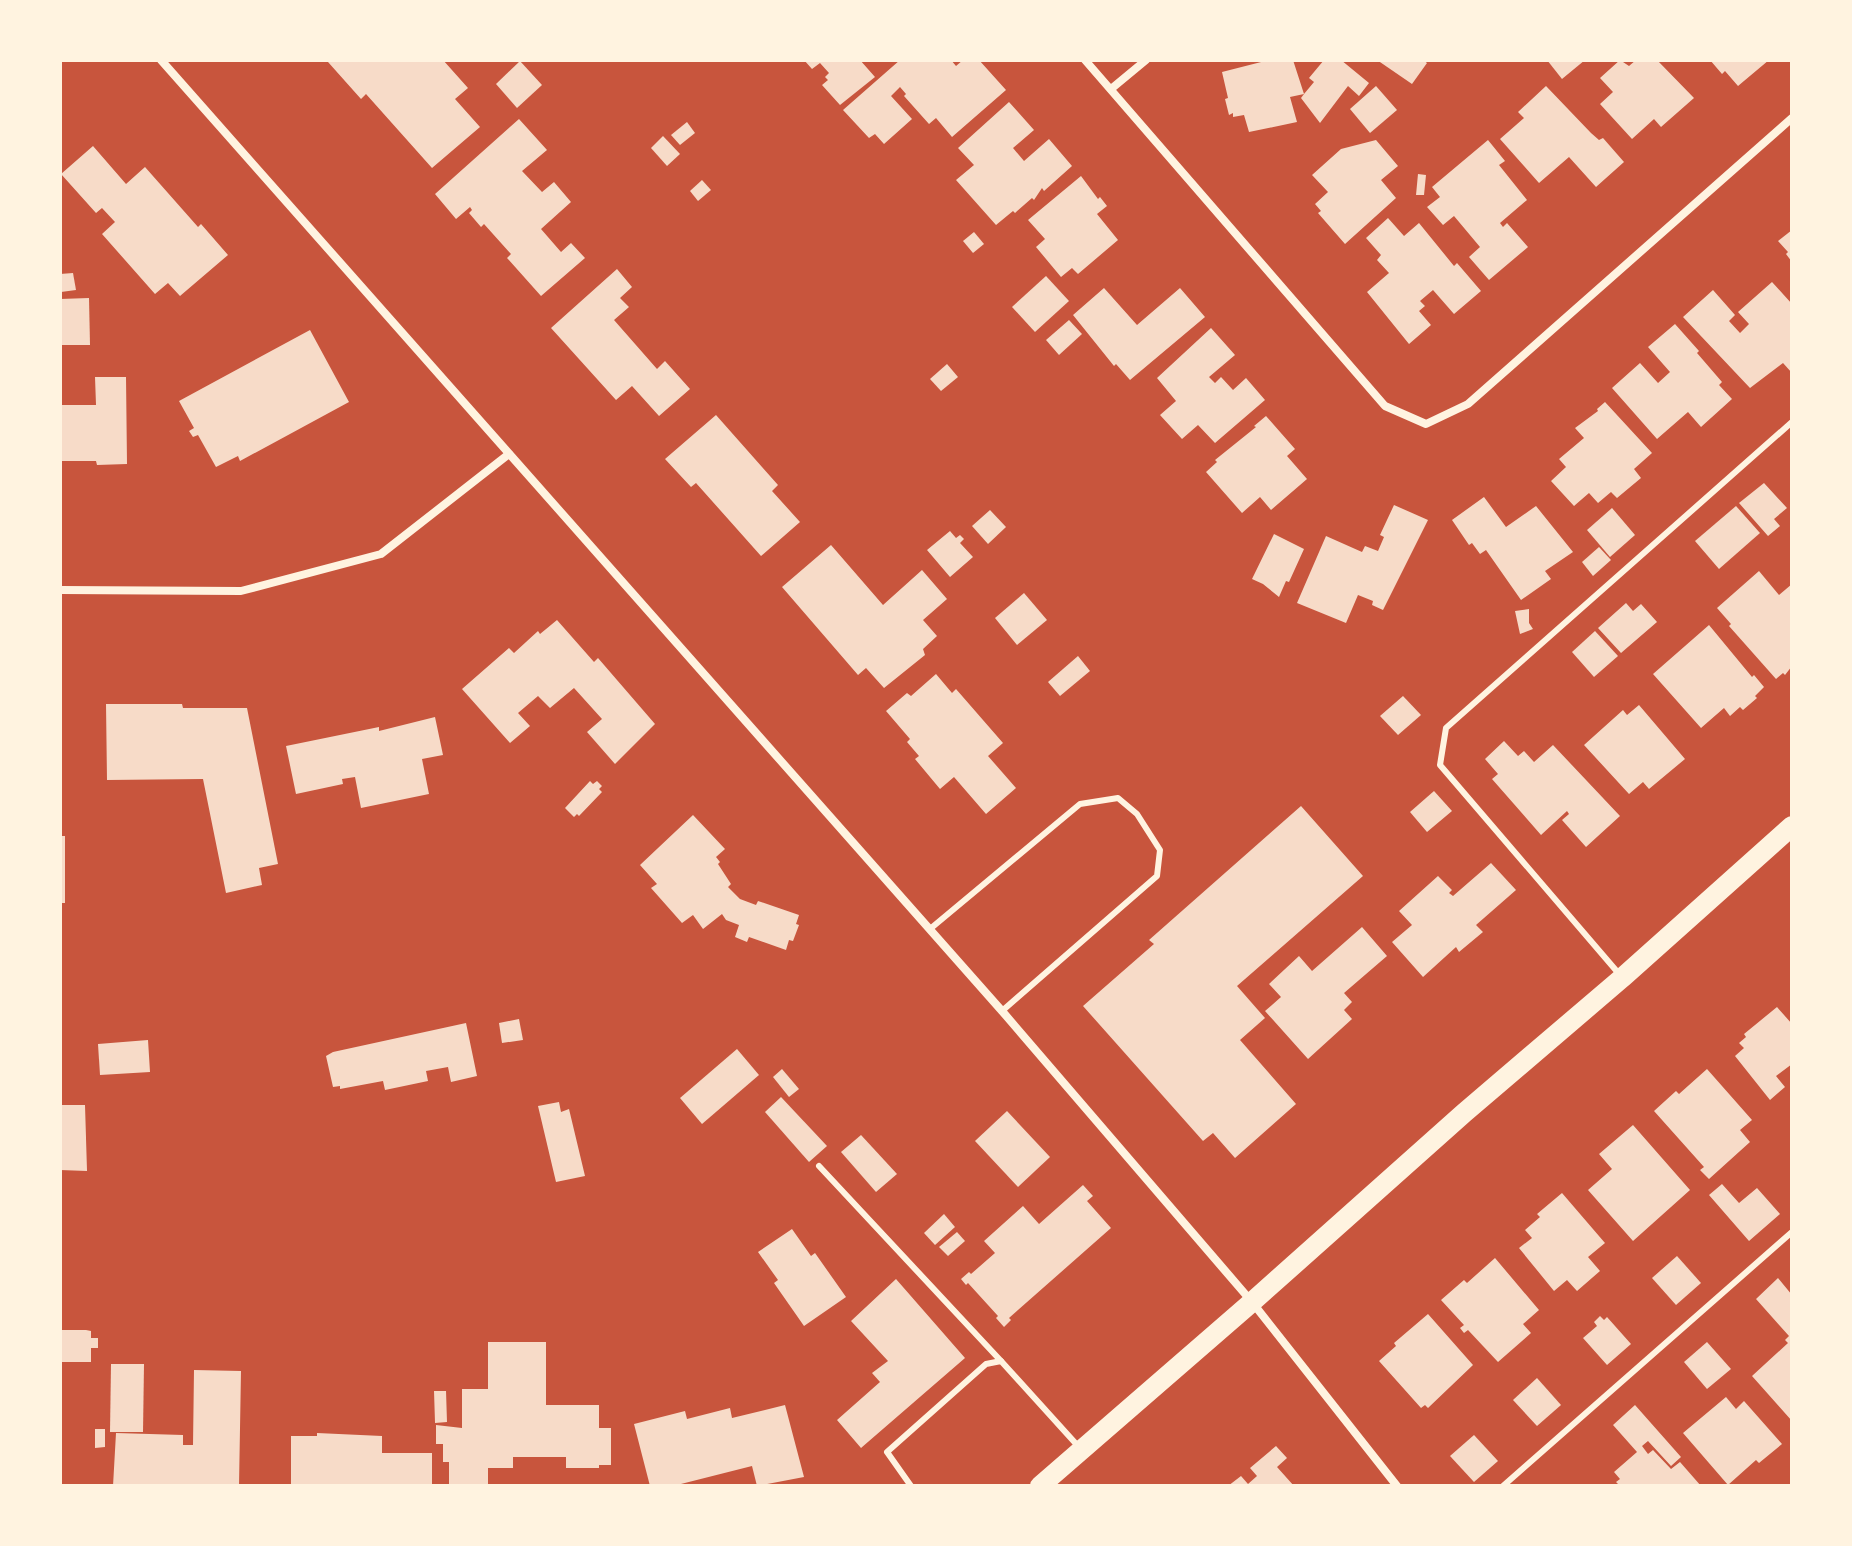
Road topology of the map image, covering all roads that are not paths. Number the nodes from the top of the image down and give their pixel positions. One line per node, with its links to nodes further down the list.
1 (161, 60): 7 (street)
2 (1085, 60): 4 (street)
3 (1146, 60): 4 (street)
4 (1111, 89): 5 (street)
5 (1792, 118)
6 (1792, 422): 11 (lane)
7 (509, 454): 8 (street); 10 (street)
8 (60, 590)
9 (1792, 826): 11 (main road)
10 (930, 929): 12 (street); 12 (lane)
11 (1622, 978): 15 (main road)
12 (1002, 1011): 15 (street)
13 (819, 1166): 16 (lane)
14 (1792, 1232): 21 (lane)
15 (1252, 1302): 17 (main road); 20 (street)
16 (1001, 1361): 17 (lane); 18 (lane)
17 (1082, 1450): 19 (main road)
18 (911, 1486)
19 (1040, 1486)
20 (1397, 1486)
21 (1503, 1486)

